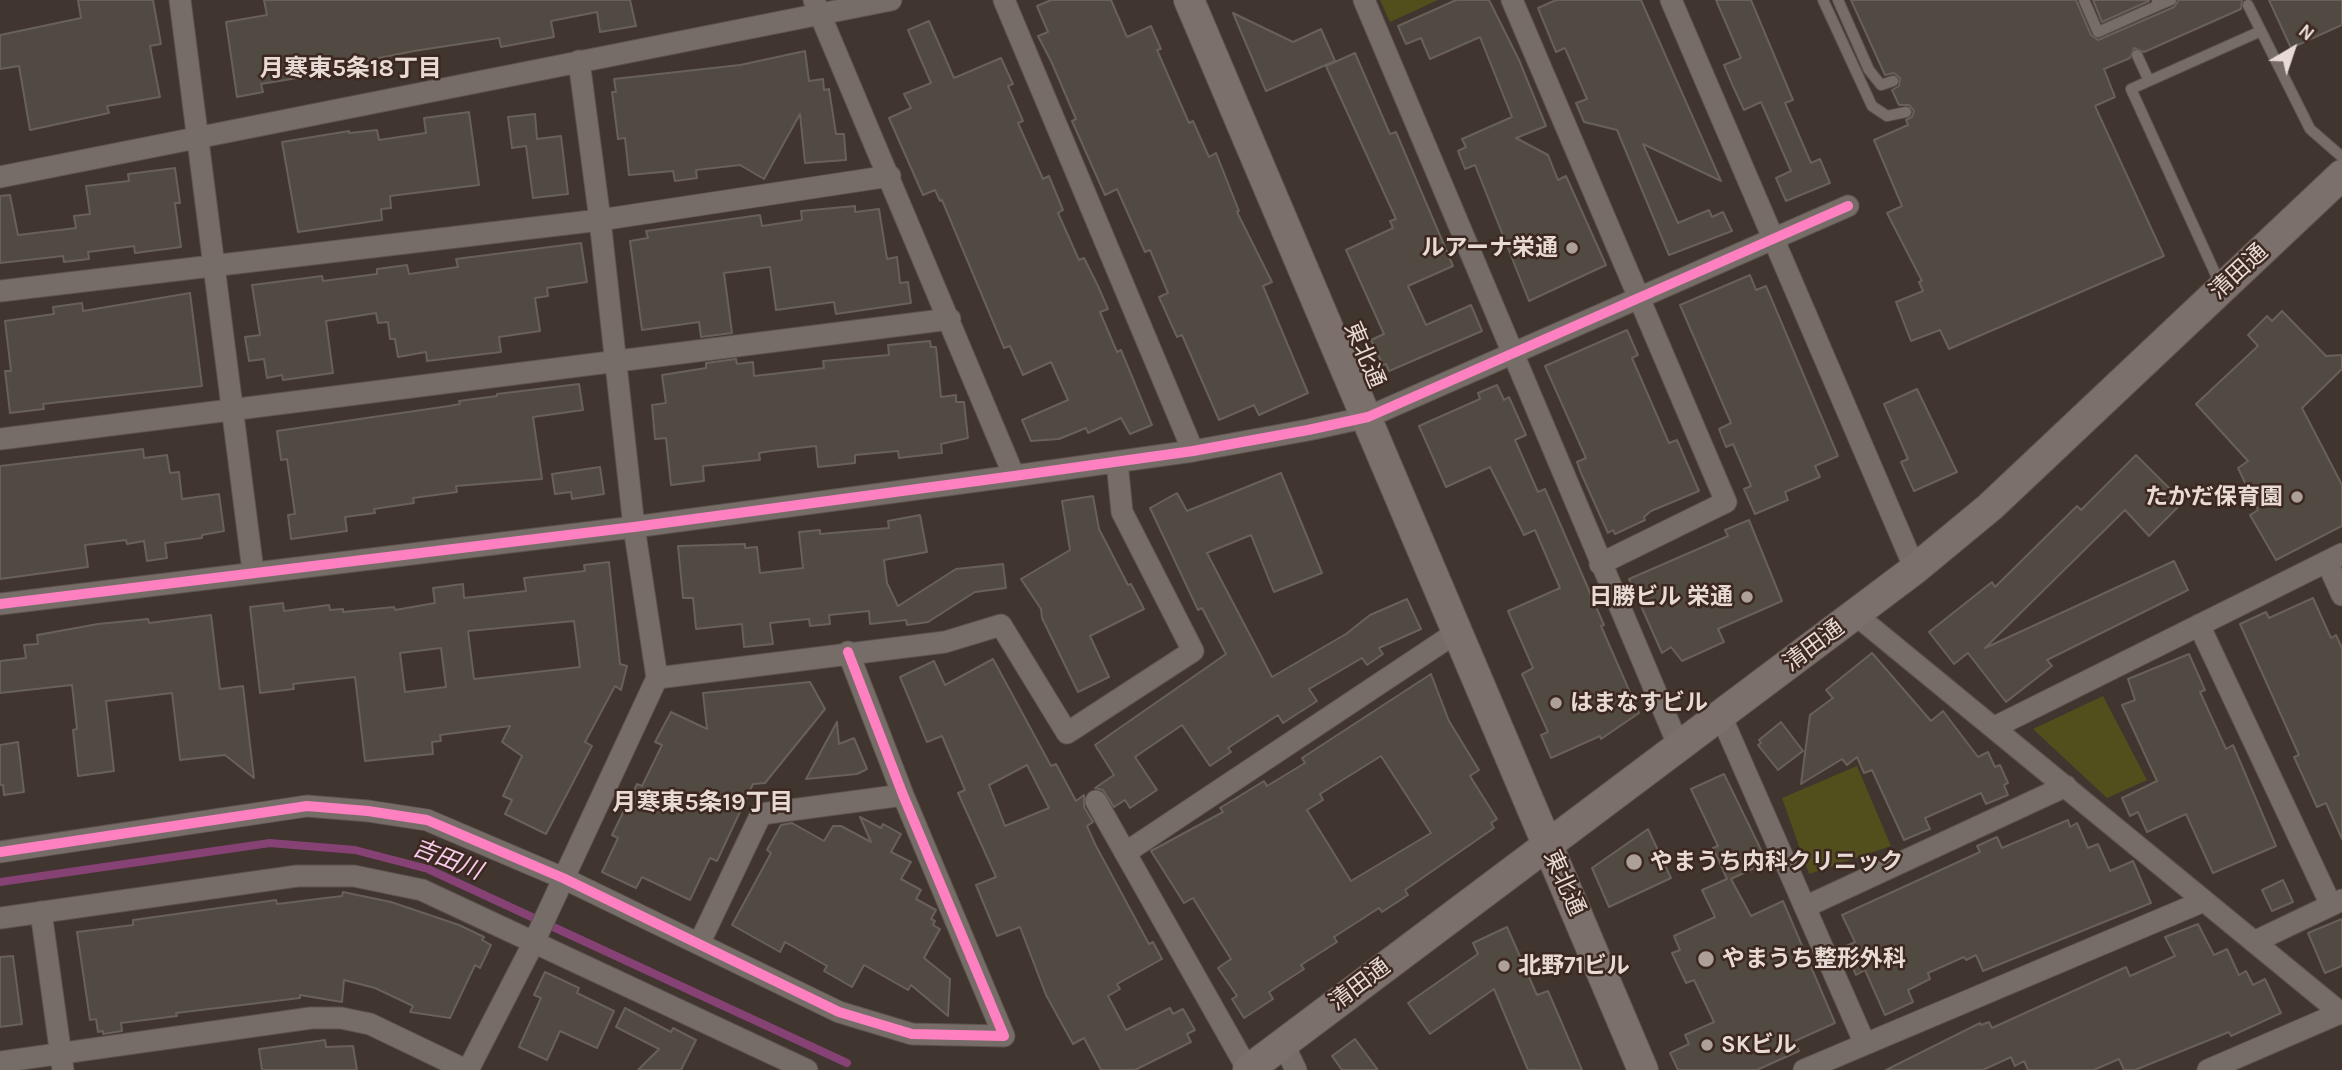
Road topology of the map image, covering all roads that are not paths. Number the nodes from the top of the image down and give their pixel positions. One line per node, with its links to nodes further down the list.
1 (180, 0): 21 (street)
2 (891, 0): 14 (street)
3 (1004, 0): 39 (street)
4 (1189, 0): 37 (street, 東北通)
5 (1364, 0): 34 (street)
6 (1511, 0): 32 (street)
7 (1671, 0): 28 (street)
8 (1823, 0): 20 (lane)
9 (1838, 0): 18 (lane)
10 (2084, 0): 12 (lane)
11 (2171, 0): 12 (lane)
12 (2158, 3)
13 (2248, 5): 15 (lane)
14 (817, 7): 17 (street); 24 (street)
15 (2261, 31): 19 (lane); 22 (lane)
16 (2137, 55): 19 (lane)
17 (579, 61): 21 (street); 27 (street)
18 (1893, 81)
19 (2149, 81): 30 (lane)
20 (1906, 112)
21 (197, 139): 25 (street); 29 (street)
22 (2342, 157)
23 (2342, 175): 30 (street, 清田通)
24 (890, 176): 27 (street); 33 (street)
25 (0, 177)
26 (1848, 206): 28 (street)
27 (600, 220): 29 (street); 35 (street)
28 (1773, 239): 32 (street); 45 (street)
29 (215, 266): 31 (street); 36 (street)
30 (2222, 288): 45 (street, 清田通)
31 (0, 291)
32 (1638, 297): 34 (street); 44 (street)
33 (950, 318): 35 (street); 41 (street)
34 (1512, 351): 37 (street); 44 (street)
35 (615, 361): 36 (street); 42 (street)
36 (233, 411): 38 (street); 46 (street)
37 (1368, 416): 39 (street); 51 (street, 東北通)
38 (0, 439)
39 (1193, 451): 40 (street)
40 (1117, 462): 41 (street); 52 (street)
41 (1014, 477): 42 (street)
42 (634, 527): 46 (street); 53 (street)
43 (2334, 558): 47 (street); 50 (street)
44 (1600, 564): 56 (street)
45 (1915, 569): 49 (street, 清田通)
46 (253, 571): 48 (street)
47 (2342, 595)
48 (0, 604)
49 (1856, 615): 54 (street, 清田通); 55 (street)
50 (2199, 625): 55 (street); 65 (street)
51 (1457, 632): 60 (street, 東北通); 62 (street)
52 (848, 652): 53 (street); 58 (street)
53 (657, 678): 63 (street)
54 (1721, 716): 56 (street, 清田通); 66 (street)
55 (1996, 727): 57 (street)
56 (1679, 747): 60 (street, 清田通)
57 (2066, 786): 64 (street); 66 (street)
58 (902, 795): 71 (street); 71 (street)
59 (1096, 800): 62 (street)
60 (1547, 844): 73 (street, 清田通); 81 (street, 東北通)
61 (0, 852): 63 (street)
62 (1125, 853): 79 (street)
63 (559, 885): 69 (street); 71 (street)
64 (2204, 901): 70 (street); 74 (street)
65 (2336, 903): 70 (street)
66 (1805, 906): 74 (street)
67 (41, 912): 68 (street); 69 (street); 76 (street)
68 (0, 918)
69 (536, 935): 77 (street); 78 (street)
70 (2253, 942): 72 (street)
71 (699, 944)
72 (2341, 1013): 83 (street)
73 (1283, 1043): 79 (street, 清田通); 80 (street)
74 (1866, 1044): 82 (street)
75 (0, 1062): 76 (street)
76 (62, 1062): 77 (street)
77 (467, 1070)
78 (807, 1070)
79 (1248, 1070)
80 (1296, 1070)
81 (1643, 1070)
82 (1804, 1070)
83 (2208, 1070)

